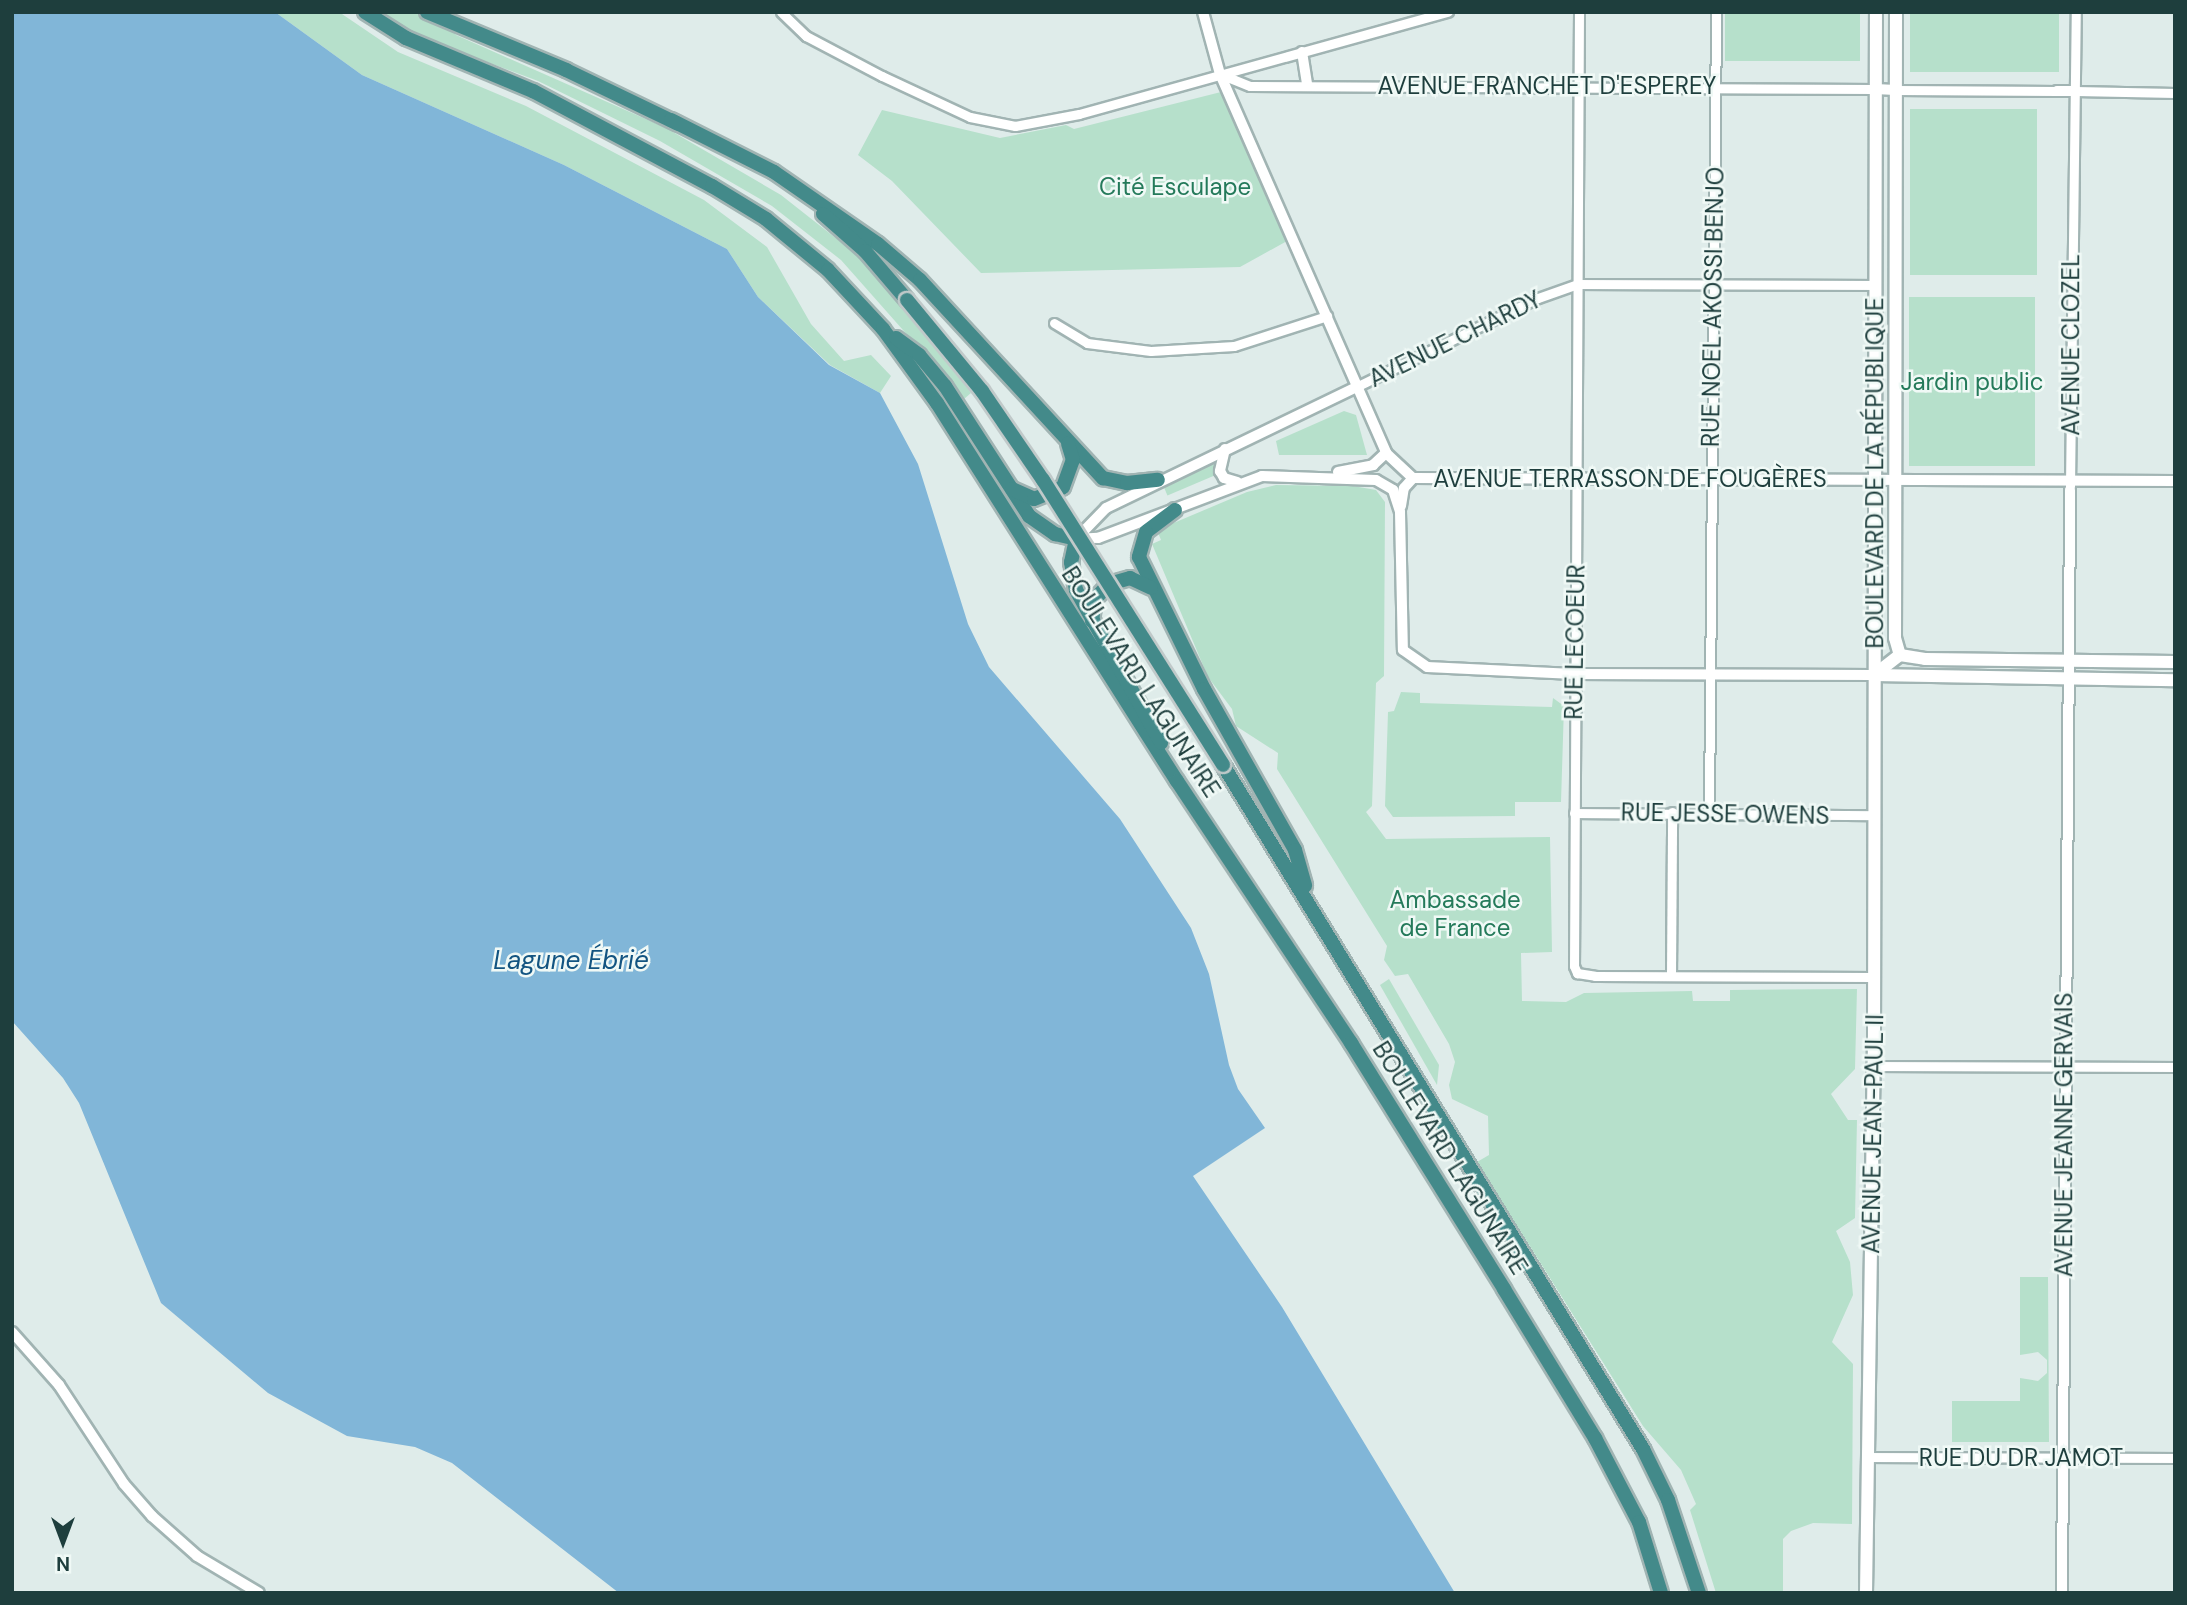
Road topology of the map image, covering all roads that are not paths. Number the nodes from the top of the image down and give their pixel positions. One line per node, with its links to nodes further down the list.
1 (365, 12): 30 (highway, BOULEVARD LAGUNAIRE)
2 (427, 12): 13 (highway, BOULEVARD LAGUNAIRE)
3 (447, 12): 13 (highway)
4 (781, 12): 15 (street)
5 (1203, 12): 15 (street, AVENUE TERRASSON DE FOUGÈRES)
6 (1448, 12): 12 (street)
7 (1579, 12): 18 (street, RUE LECOEUR)
8 (1716, 12): 17 (street, RUE NOEL AKOSSI BENJO)
9 (1876, 12): 19 (main road, BOULEVARD DE LA RÉPUBLIQUE)
10 (1896, 12): 20 (main road, BOULEVARD DE LA RÉPUBLIQUE)
11 (2076, 12): 22 (street, AVENUE CLOZEL)
12 (1411, 17): 14 (street)
13 (460, 26): 24 (highway, BOULEVARD LAGUNAIRE)
14 (1302, 52): 15 (street); 16 (street)
15 (1220, 74): 16 (street, AVENUE FRANCHET D'ESPEREY); 28 (street, AVENUE TERRASSON DE FOUGÈRES)
16 (1307, 84): 18 (street, AVENUE FRANCHET D'ESPEREY)
17 (1718, 87): 18 (street, AVENUE FRANCHET D'ESPEREY); 19 (street, AVENUE FRANCHET D'ESPEREY); 26 (street, RUE NOEL AKOSSI BENJO)
18 (1578, 88): 25 (street, RUE LECOEUR)
19 (1875, 89): 20 (street); 27 (main road, BOULEVARD DE LA RÉPUBLIQUE)
20 (1896, 90): 21 (street); 40 (main road, BOULEVARD DE LA RÉPUBLIQUE)
21 (2057, 91): 22 (street)
22 (2076, 91): 23 (street); 44 (street, AVENUE CLOZEL)
23 (2175, 93)
24 (671, 120): 32 (highway); 64 (highway, BOULEVARD LAGUNAIRE, bridge)
25 (1578, 284): 26 (street, AVENUE CHARDY); 31 (street, AVENUE CHARDY); 37 (street, RUE LECOEUR)
26 (1715, 284): 27 (street, AVENUE CHARDY); 39 (street, RUE NOEL AKOSSI BENJO)
27 (1876, 285): 41 (main road, BOULEVARD DE LA RÉPUBLIQUE)
28 (1327, 316): 29 (street); 31 (street, AVENUE TERRASSON DE FOUGÈRES)
29 (1054, 323)
30 (883, 329): 45 (highway); 59 (highway, BOULEVARD LAGUNAIRE)
31 (1358, 386): 33 (street, AVENUE CHARDY); 34 (street, AVENUE TERRASSON DE FOUGÈRES)
32 (1057, 428): 38 (highway); 45 (highway)
33 (1225, 449): 38 (street, AVENUE CHARDY); 43 (street)
34 (1386, 453): 35 (street); 36 (street, AVENUE TERRASSON DE FOUGÈRES)
35 (1314, 475): 43 (street); 47 (street)
36 (1413, 478): 37 (street, AVENUE TERRASSON DE FOUGÈRES); 47 (street)
37 (1577, 478): 39 (street, AVENUE TERRASSON DE FOUGÈRES); 54 (street, RUE LECOEUR)
38 (1158, 480): 48 (street, AVENUE CHARDY)
39 (1709, 480): 41 (street, AVENUE TERRASSON DE FOUGÈRES); 55 (street, RUE NOEL AKOSSI BENJO)
40 (1895, 480): 41 (street, AVENUE TERRASSON DE FOUGÈRES); 44 (street, AVENUE TERRASSON DE FOUGÈRES); 51 (main road, BOULEVARD DE LA RÉPUBLIQUE)
41 (1874, 481): 56 (main road, BOULEVARD DE LA RÉPUBLIQUE)
42 (2175, 481): 44 (street, AVENUE TERRASSON DE FOUGÈRES)
43 (1237, 482): 46 (street)
44 (2070, 485): 52 (street, AVENUE CLOZEL)
45 (1008, 486): 48 (highway)
46 (1175, 510): 48 (street); 49 (highway)
47 (1400, 512): 54 (street)
48 (1076, 539): 50 (highway)
49 (1153, 589): 50 (highway); 64 (highway)
50 (1092, 621): 59 (highway)
51 (1900, 655): 52 (main road, BOULEVARD DE LA RÉPUBLIQUE); 56 (main road)
52 (2066, 659): 53 (main road, BOULEVARD DE LA RÉPUBLIQUE); 57 (street, AVENUE CLOZEL)
53 (2175, 662)
54 (1574, 674): 55 (street); 62 (street, RUE LECOEUR)
55 (1710, 675): 56 (street); 61 (street, RUE NOEL AKOSSI BENJO)
56 (1874, 675): 57 (main road, BOULEVARD DE LA RÉPUBLIQUE); 63 (main road, AVENUE JEAN-PAUL II)
57 (2067, 678): 58 (main road, BOULEVARD DE LA RÉPUBLIQUE); 69 (street, AVENUE JEANNE GERVAIS)
58 (2175, 680)
59 (1177, 782): 75 (highway, BOULEVARD LAGUNAIRE)
60 (1672, 812): 61 (street, RUE JESSE OWENS); 62 (street, RUE JESSE OWENS); 65 (street)
61 (1709, 812): 63 (street, RUE JESSE OWENS)
62 (1574, 813): 65 (street, RUE LECOEUR)
63 (1875, 815): 66 (main road, AVENUE JEAN-PAUL II)
64 (1308, 897): 76 (highway, BOULEVARD LAGUNAIRE)
65 (1671, 975): 66 (street, RUE LECOEUR)
66 (1874, 977): 67 (main road, AVENUE JEAN-PAUL II)
67 (1874, 1066): 69 (street); 71 (main road, AVENUE JEAN-PAUL II)
68 (2175, 1067): 69 (street)
69 (2063, 1068): 72 (street, AVENUE JEANNE GERVAIS)
70 (12, 1332): 74 (street)
71 (1867, 1457): 72 (street, RUE DU DR JAMOT); 77 (main road, AVENUE JEAN-PAUL II)
72 (2062, 1458): 73 (street, RUE DU DR JAMOT); 78 (street, AVENUE JEANNE GERVAIS)
73 (2175, 1458)
74 (259, 1593)
75 (1661, 1593)
76 (1699, 1593)
77 (1866, 1593)
78 (2062, 1593)

